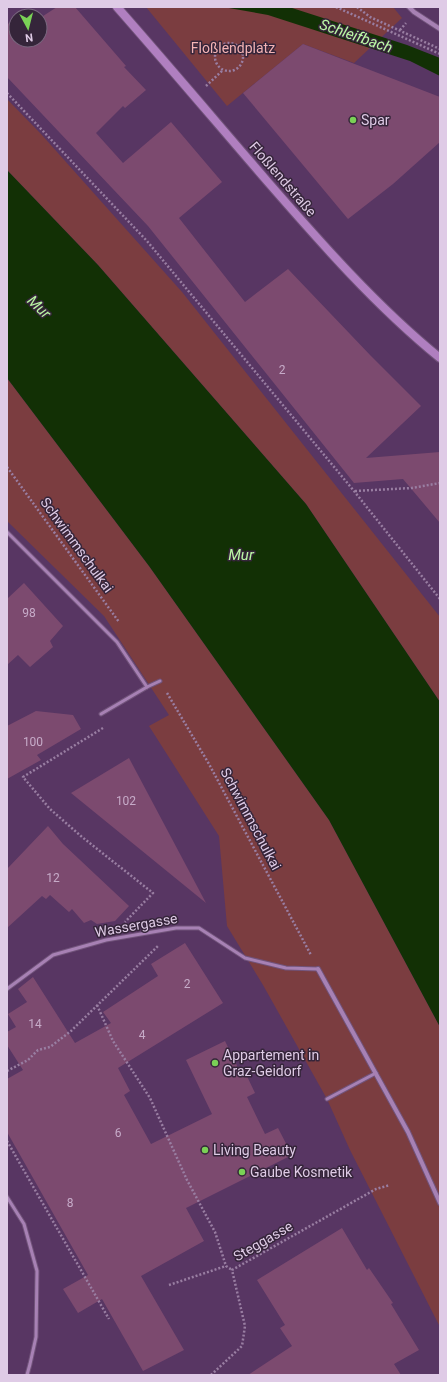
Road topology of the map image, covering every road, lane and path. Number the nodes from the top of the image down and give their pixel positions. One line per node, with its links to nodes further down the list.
1 (117, 7): 11 (main road, Floßlendstraße)
2 (336, 7): 7 (path)
3 (357, 7): 6 (path)
4 (409, 7): 5 (street)
5 (440, 29)
6 (440, 49)
7 (440, 54)
8 (223, 70): 8 (path); 9 (path)
9 (205, 86)
10 (7, 93): 14 (path)
11 (440, 358)
12 (7, 467): 17 (path, Schwimmschulkai)
13 (440, 483): 14 (path)
14 (354, 491): 16 (path)
15 (7, 532): 19 (lane)
16 (440, 599)
17 (122, 626)
18 (160, 681): 19 (lane); 24 (path, Schwimmschulkai)
19 (147, 687): 20 (lane)
20 (102, 714)
21 (109, 724): 23 (path)
22 (176, 928): 23 (lane, Wassergasse); 24 (lane, Wassergasse); 26 (path)
23 (108, 940): 25 (lane, Wassergasse)
24 (318, 969): 28 (street)
25 (7, 989)
26 (97, 1006): 27 (path); 34 (path)
27 (7, 1071)
28 (376, 1073): 29 (lane); 33 (street)
29 (327, 1100)
30 (7, 1141): 37 (path)
31 (390, 1185): 35 (path, Steggasse)
32 (7, 1197): 38 (lane)
33 (440, 1203)
34 (226, 1266): 35 (path); 36 (path)
35 (232, 1270): 39 (path, Steggasse)
36 (169, 1285)
37 (109, 1319)
38 (27, 1375)
39 (211, 1375)

